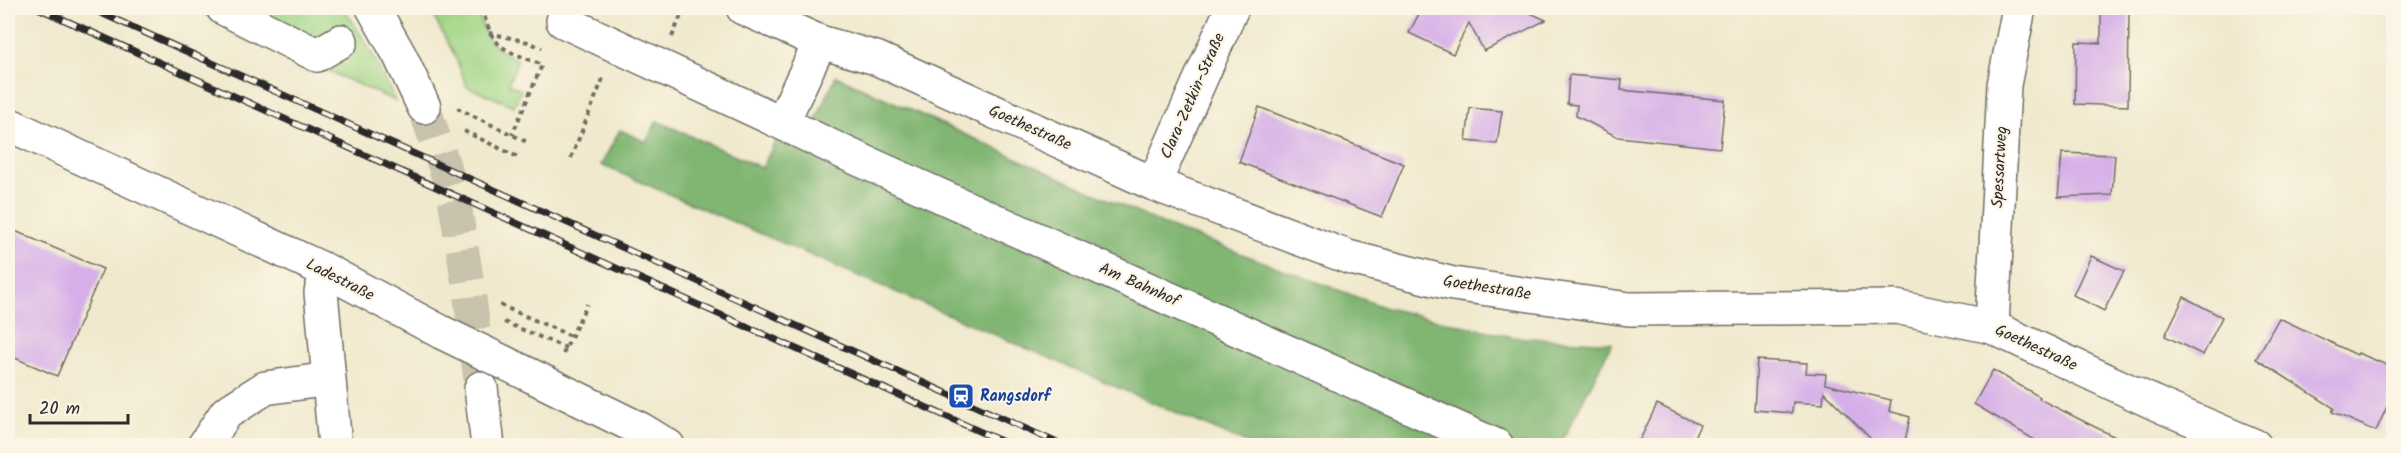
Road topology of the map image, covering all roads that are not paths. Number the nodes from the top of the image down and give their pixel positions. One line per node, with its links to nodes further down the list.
1 (223, 8): 7 (street)
2 (373, 8): 9 (street)
3 (569, 8): 10 (street, Am Bahnhof)
4 (743, 8): 8 (street, Goethestraße)
5 (1232, 8): 12 (street, Clara-Zetkin-Straße)
6 (2019, 8): 14 (street, Spessartweg)
7 (341, 41)
8 (820, 42): 10 (street); 12 (street, Goethestraße)
9 (437, 106)
10 (782, 123): 21 (street, Am Bahnhof)
11 (8, 124): 13 (street, Ladestraße)
12 (1154, 184): 14 (street, Goethestraße)
13 (327, 272): 15 (street); 17 (street, Ladestraße, bridge)
14 (1992, 327): 22 (street, Goethestraße)
15 (329, 379): 18 (street); 19 (street)
16 (481, 388): 20 (street)
17 (653, 440)
18 (204, 446)
19 (335, 446)
20 (488, 446)
21 (1497, 446)
22 (2255, 446)

